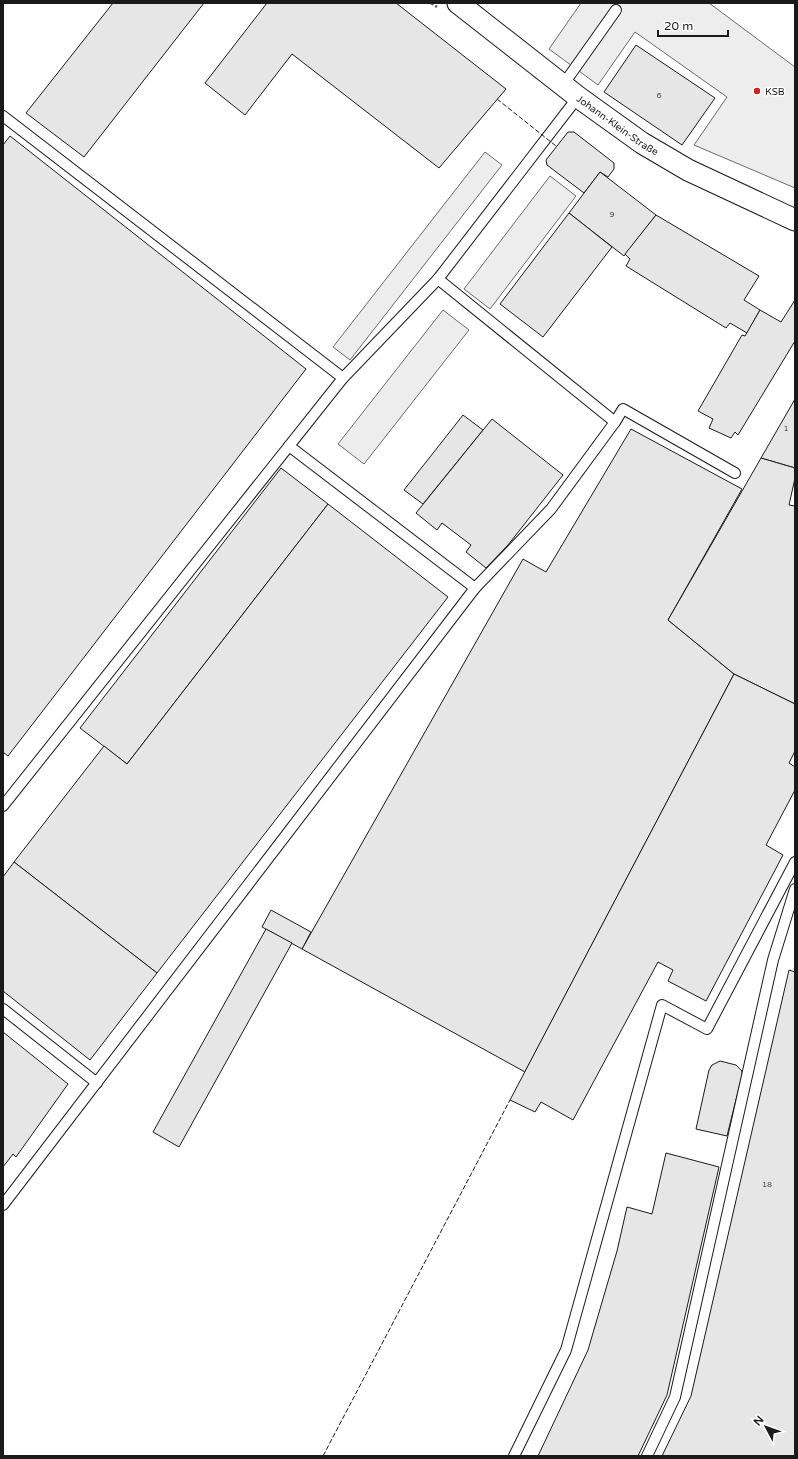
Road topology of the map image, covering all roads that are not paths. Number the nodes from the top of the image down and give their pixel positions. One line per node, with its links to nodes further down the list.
1 (458, 3): 3 (street, Johann-Klein-Straße)
2 (616, 10): 3 (lane)
3 (570, 91): 5 (street, Johann-Klein-Straße); 6 (lane)
4 (3, 116): 7 (lane)
5 (795, 220)
6 (438, 279): 7 (lane); 8 (lane)
7 (342, 378): 9 (lane)
8 (614, 422): 10 (lane); 11 (lane)
9 (289, 446): 11 (lane); 12 (lane)
10 (735, 473)
11 (475, 588): 16 (lane)
12 (3, 806)
13 (795, 862): 18 (lane)
14 (795, 889): 19 (lane)
15 (3, 1009): 16 (lane)
16 (97, 1083): 17 (lane)
17 (3, 1205)
18 (514, 1456)
19 (647, 1456)

